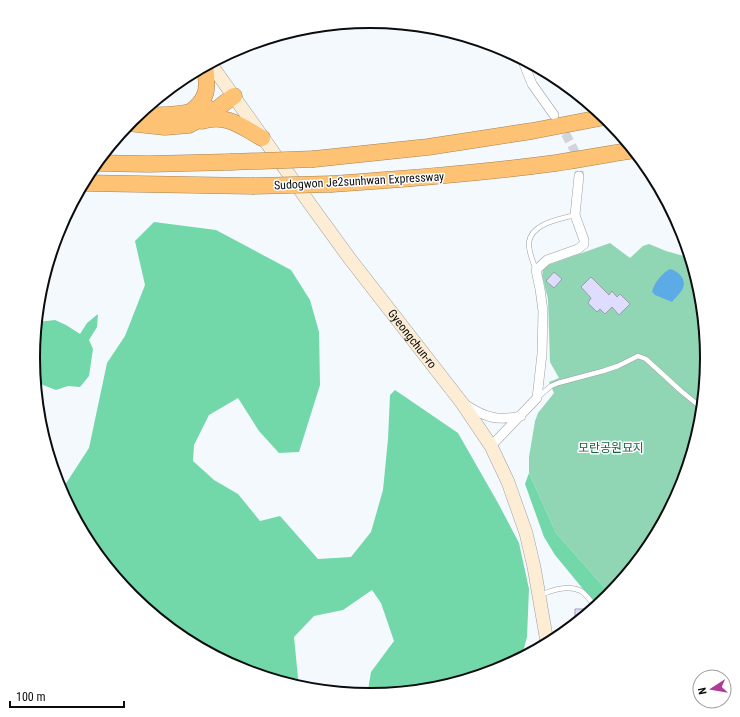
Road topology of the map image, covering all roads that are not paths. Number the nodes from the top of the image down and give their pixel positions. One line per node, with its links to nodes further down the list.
1 (525, 67): 6 (street)
2 (212, 68): 4 (street, Gyeongchun-ro)
3 (205, 72): 8 (highway)
4 (228, 100): 8 (highway); 10 (street, Gyeongchun-ro)
5 (147, 115): 8 (highway)
6 (554, 115)
7 (597, 119): 12 (highway, Sudogwon Je2sunhwan Expressway, bridge)
8 (189, 120): 9 (highway); 10 (highway)
9 (137, 124)
10 (262, 138): 18 (street, Gyeongchun-ro)
11 (627, 151): 14 (highway, Sudogwon Je2sunhwan Expressway, bridge)
12 (104, 163)
13 (579, 176): 15 (street)
14 (90, 183)
15 (575, 215): 16 (lane); 16 (street)
16 (536, 270): 17 (street)
17 (537, 398): 19 (lane); 20 (street)
18 (462, 403): 20 (street); 21 (street, Gyeongchun-ro)
19 (697, 405)
20 (521, 416): 21 (street)
21 (491, 446): 22 (street, Gyeongchun-ro)
22 (539, 596): 23 (lane); 24 (street, Gyeongchun-ro)
23 (592, 603)
24 (546, 638)

